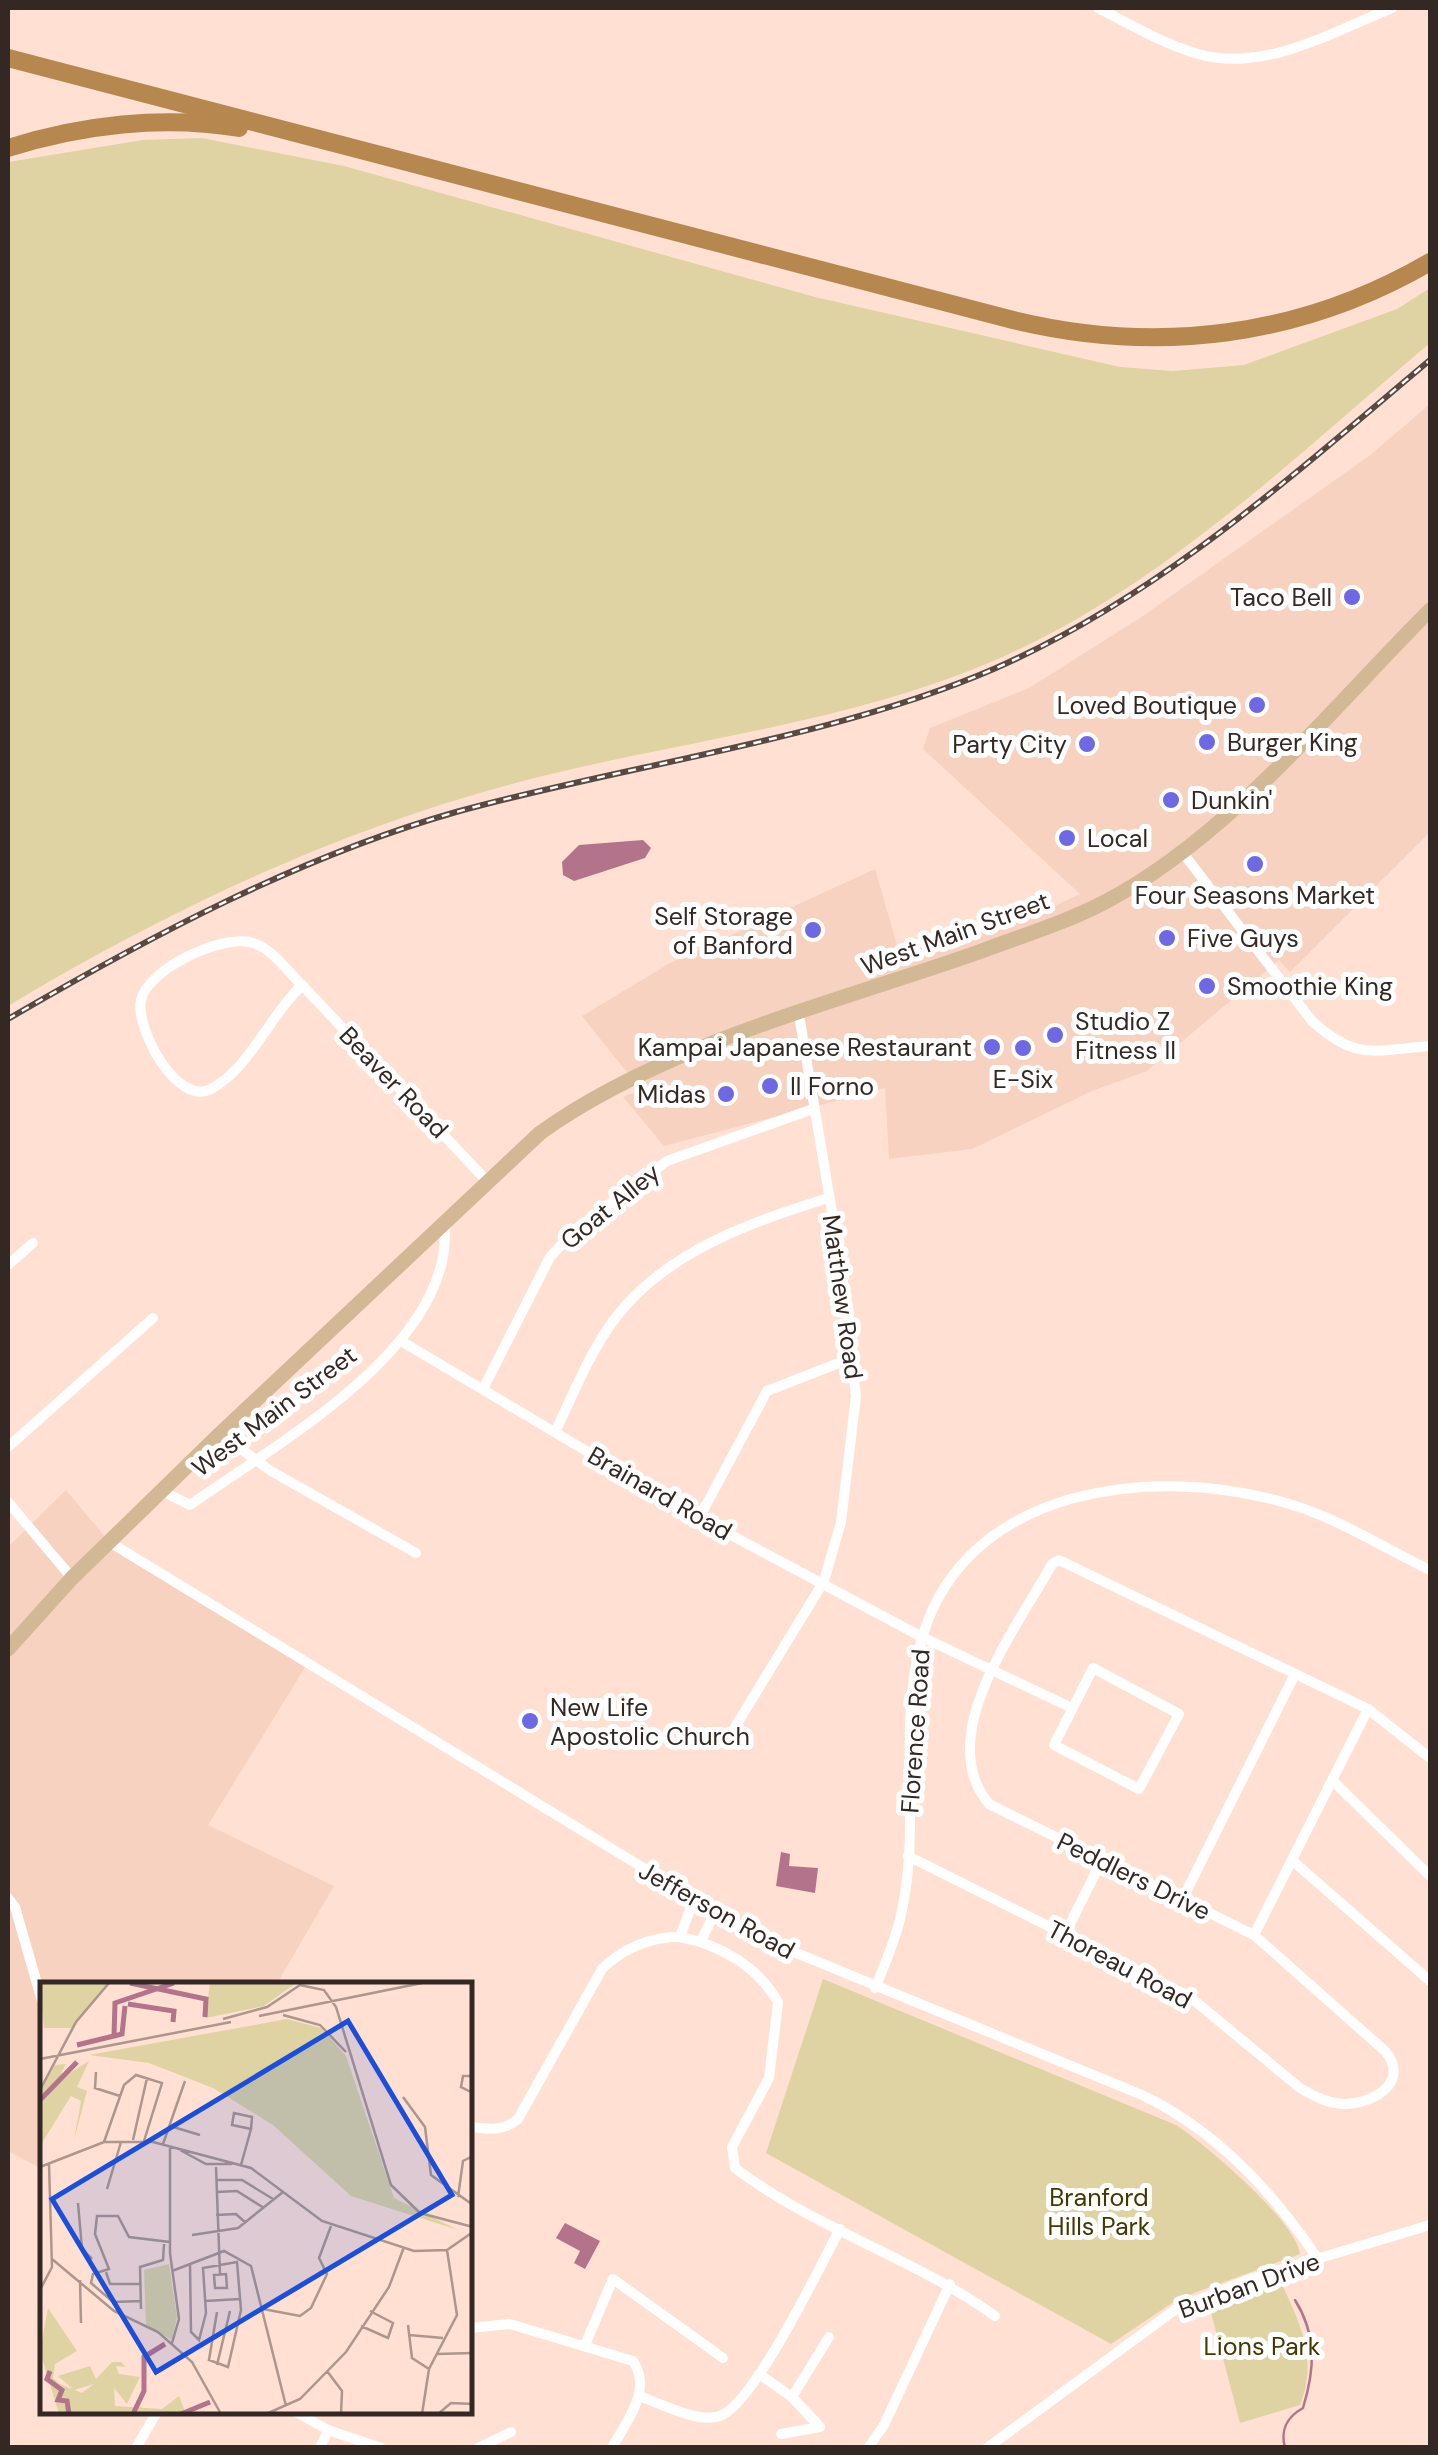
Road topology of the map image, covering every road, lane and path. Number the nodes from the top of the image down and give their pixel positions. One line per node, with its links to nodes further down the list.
1 (1098, 8): 2 (street)
2 (1392, 8)
3 (8, 58): 5 (highway)
4 (8, 148): 6 (highway)
5 (1430, 262)
6 (1430, 272)
7 (1430, 610): 8 (main road, West Main Street)
8 (1183, 852): 10 (main road, West Main Street); 11 (street)
9 (302, 985): 9 (street, Beaver Road); 13 (street, Beaver Road)
10 (799, 1015): 12 (street, Matthew Road); 13 (main road, West Main Street)
11 (1430, 1046)
12 (813, 1109): 14 (street, Matthew Road); 21 (street, Goat Alley)
13 (486, 1180): 15 (main road, West Main Street)
14 (828, 1198): 20 (street, Matthew Road); 22 (street)
15 (444, 1221): 19 (street, West Main Street); 23 (main road, West Main Street)
16 (33, 1243): 17 (street)
17 (8, 1265)
18 (153, 1318): 24 (street)
19 (401, 1341): 21 (street, Brainard Road); 25 (street, West Main Street)
20 (854, 1357): 28 (street); 33 (street, Matthew Road)
21 (482, 1389): 22 (street, Brainard Road)
22 (555, 1432): 28 (street, Brainard Road)
23 (220, 1434): 25 (street); 26 (main road, West Main Street)
24 (8, 1447)
25 (253, 1460): 26 (street, West Main Street); 30 (street)
26 (162, 1491): 29 (main road, West Main Street)
27 (8, 1502): 32 (street)
28 (699, 1518): 33 (street, Brainard Road)
29 (111, 1544): 32 (main road, West Main Street); 48 (street, Jefferson Road)
30 (416, 1553)
31 (1430, 1570): 34 (street, Florence Road)
32 (72, 1578): 35 (main road, West Main Street)
33 (824, 1582): 34 (street, Brainard Road); 40 (street, Matthew Road)
34 (922, 1637): 36 (street); 43 (street, Florence Road)
35 (8, 1649)
36 (994, 1669): 37 (street, Peddlers Drive); 38 (street); 44 (street, Peddlers Drive)
37 (1294, 1676): 39 (street, Peddlers Drive); 49 (street)
38 (1072, 1708): 38 (street)
39 (1368, 1709): 41 (street, Peddlers Drive); 42 (street)
40 (732, 1732)
41 (1430, 1758)
42 (1334, 1783): 45 (street); 46 (street)
43 (908, 1856): 51 (street, Thoreau Road); 56 (street, Florence Road)
44 (1101, 1862): 49 (street, Peddlers Drive); 51 (street)
45 (1294, 1862): 52 (street); 55 (street)
46 (1430, 1876)
47 (8, 1898): 57 (street)
48 (694, 1899): 50 (street, Jefferson Road); 53 (street)
49 (1181, 1902): 52 (street, Peddlers Drive)
50 (714, 1912): 54 (street); 56 (street, Jefferson Road)
51 (1065, 1934): 58 (street, Thoreau Road)
52 (1254, 1935): 58 (street, Peddlers Drive)
53 (680, 1937): 54 (street); 59 (street)
54 (701, 1941): 61 (street)
55 (1430, 1981)
56 (875, 1988): 62 (street, Jefferson Road)
57 (40, 1994)
58 (1385, 2051)
59 (472, 2127)
60 (1430, 2225): 62 (street, Burban Drive)
61 (840, 2229): 63 (street); 69 (street)
62 (1318, 2259): 83 (street, Burban Drive)
63 (950, 2284): 64 (street); 82 (street)
64 (995, 2316)
65 (472, 2328): 67 (street)
66 (829, 2337): 71 (street)
67 (585, 2345): 68 (street); 70 (street)
68 (723, 2358)
69 (759, 2374): 70 (street); 71 (street)
70 (639, 2396): 81 (street)
71 (792, 2397): 76 (street)
72 (155, 2415): 77 (street)
73 (301, 2415): 74 (street)
74 (328, 2430): 78 (street); 79 (street)
75 (511, 2432): 80 (street)
76 (781, 2434)
77 (136, 2448)
78 (320, 2448)
79 (380, 2448)
80 (478, 2448)
81 (612, 2448)
82 (868, 2448)
83 (987, 2448)

